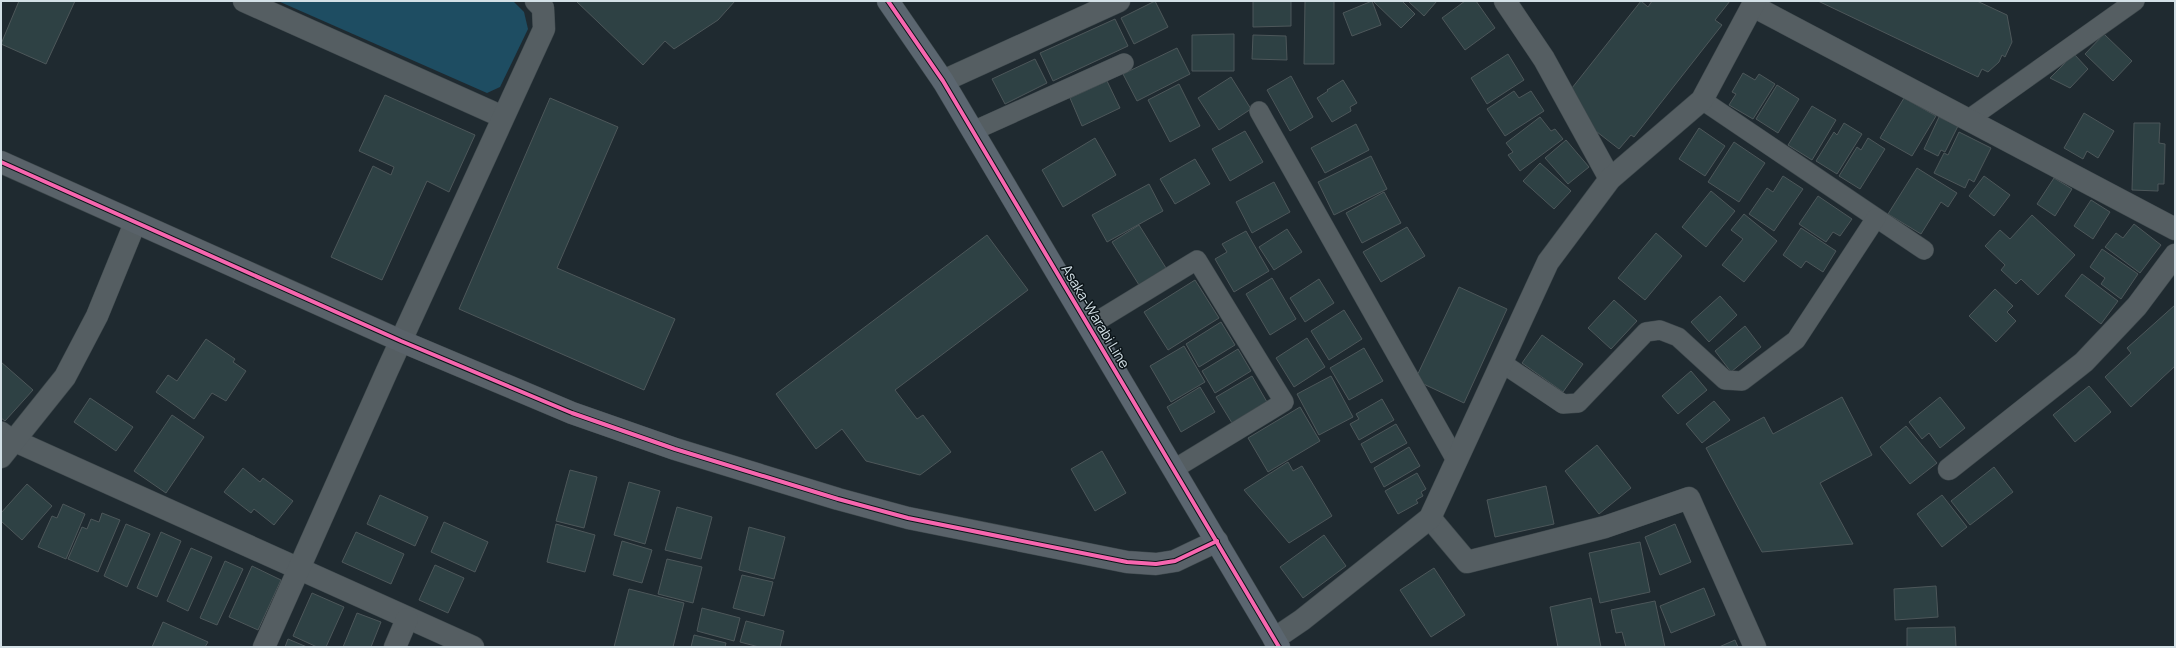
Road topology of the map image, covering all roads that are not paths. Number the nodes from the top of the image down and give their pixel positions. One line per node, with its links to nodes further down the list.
1 (244, 1): 12 (street)
2 (536, 1): 12 (street)
3 (888, 1): 9 (main road, Asaka-Warabi Line)
4 (1119, 1): 9 (street)
5 (1505, 1): 16 (street)
6 (2135, 1): 13 (lane)
7 (1754, 3): 10 (street); 13 (street)
8 (1124, 62): 14 (lane)
9 (943, 81): 14 (main road, Asaka-Warabi Line)
10 (1702, 100): 16 (street); 17 (lane)
11 (1259, 110): 26 (lane)
12 (503, 116): 23 (street)
13 (1969, 119): 19 (street)
14 (973, 131): 22 (main road, Asaka-Warabi Line)
15 (1, 162): 18 (street)
16 (1610, 179): 24 (street)
17 (1876, 218): 20 (lane); 24 (lane)
18 (135, 223): 23 (street); 25 (street)
19 (2175, 229)
20 (1924, 250)
21 (2175, 255): 28 (street)
22 (1089, 326): 27 (main road, Asaka-Warabi Line); 27 (lane)
23 (401, 341): 30 (street); 31 (street)
24 (1502, 363): 26 (street)
25 (6, 443): 31 (street)
26 (1457, 462): 29 (street)
27 (1174, 469): 30 (main road, Asaka-Warabi Line)
28 (1949, 469)
29 (1430, 518): 33 (street); 37 (street)
30 (1217, 541): 33 (main road, Asaka-Warabi Line)
31 (299, 570): 32 (street); 34 (street)
32 (407, 619): 35 (street); 36 (street)
33 (1276, 643)
34 (264, 647)
35 (395, 647)
36 (473, 647)
37 (1755, 647)

